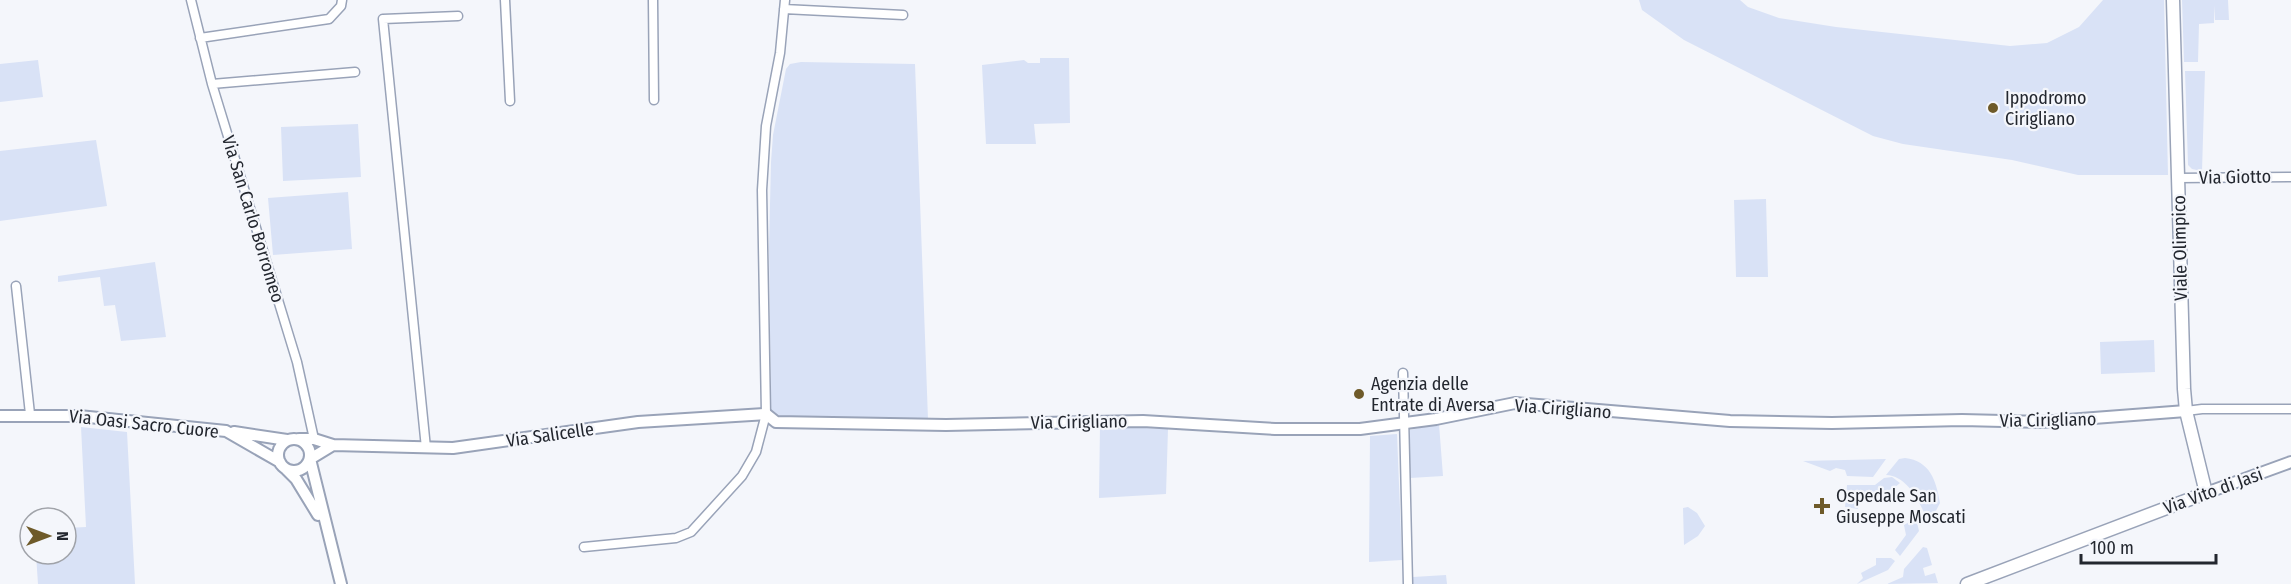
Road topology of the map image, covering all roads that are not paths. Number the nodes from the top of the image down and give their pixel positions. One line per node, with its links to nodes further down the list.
1 (191, 0): 9 (street, Via San Carlo Borromeo)
2 (342, 0): 9 (street)
3 (505, 0): 13 (street)
4 (653, 0): 12 (street)
5 (2173, 0): 15 (main road, Viale Olimpico)
6 (784, 5): 7 (street); 21 (street)
7 (903, 15)
8 (458, 16): 29 (street)
9 (200, 38): 11 (street, Via San Carlo Borromeo)
10 (354, 72): 11 (street)
11 (212, 84): 26 (street, Via San Carlo Borromeo)
12 (654, 100)
13 (510, 101)
14 (2291, 177): 15 (street, Via Giotto)
15 (2178, 178): 19 (main road, Viale Olimpico)
16 (16, 286): 20 (street)
17 (1403, 373): 23 (street)
18 (2291, 409): 19 (street, Via Cirigliano)
19 (2186, 411): 23 (street, Via Cirigliano); 33 (main road, Viale Olimpico)
20 (30, 414): 22 (street, Via Oasi Sacro Cuore); 24 (street, Via Oasi Sacro Cuore)
21 (766, 414): 23 (street, Via Cirigliano); 29 (street, Via Salicelle); 35 (street)
22 (0, 416)
23 (1403, 424): 37 (street)
24 (226, 431): 27 (street); 32 (street, Via Oasi Sacro Cuore)
25 (299, 439): 26 (street); 27 (street); 30 (street)
26 (314, 439): 28 (street)
27 (287, 440): 32 (street)
28 (333, 446): 29 (street, Via Salicelle); 30 (street)
29 (426, 448)
30 (310, 459): 32 (street); 34 (street, Via Oasi Sacro Cuore)
31 (2291, 462): 33 (street, Via Vito di Jasi)
32 (282, 465): 34 (street, Via Oasi Sacro Cuore)
33 (2205, 493): 38 (main road, Via Vito di Jasi)
34 (326, 531): 36 (street, Via Oasi Sacro Cuore)
35 (584, 547)
36 (342, 584)
37 (1408, 584)
38 (1967, 584)

